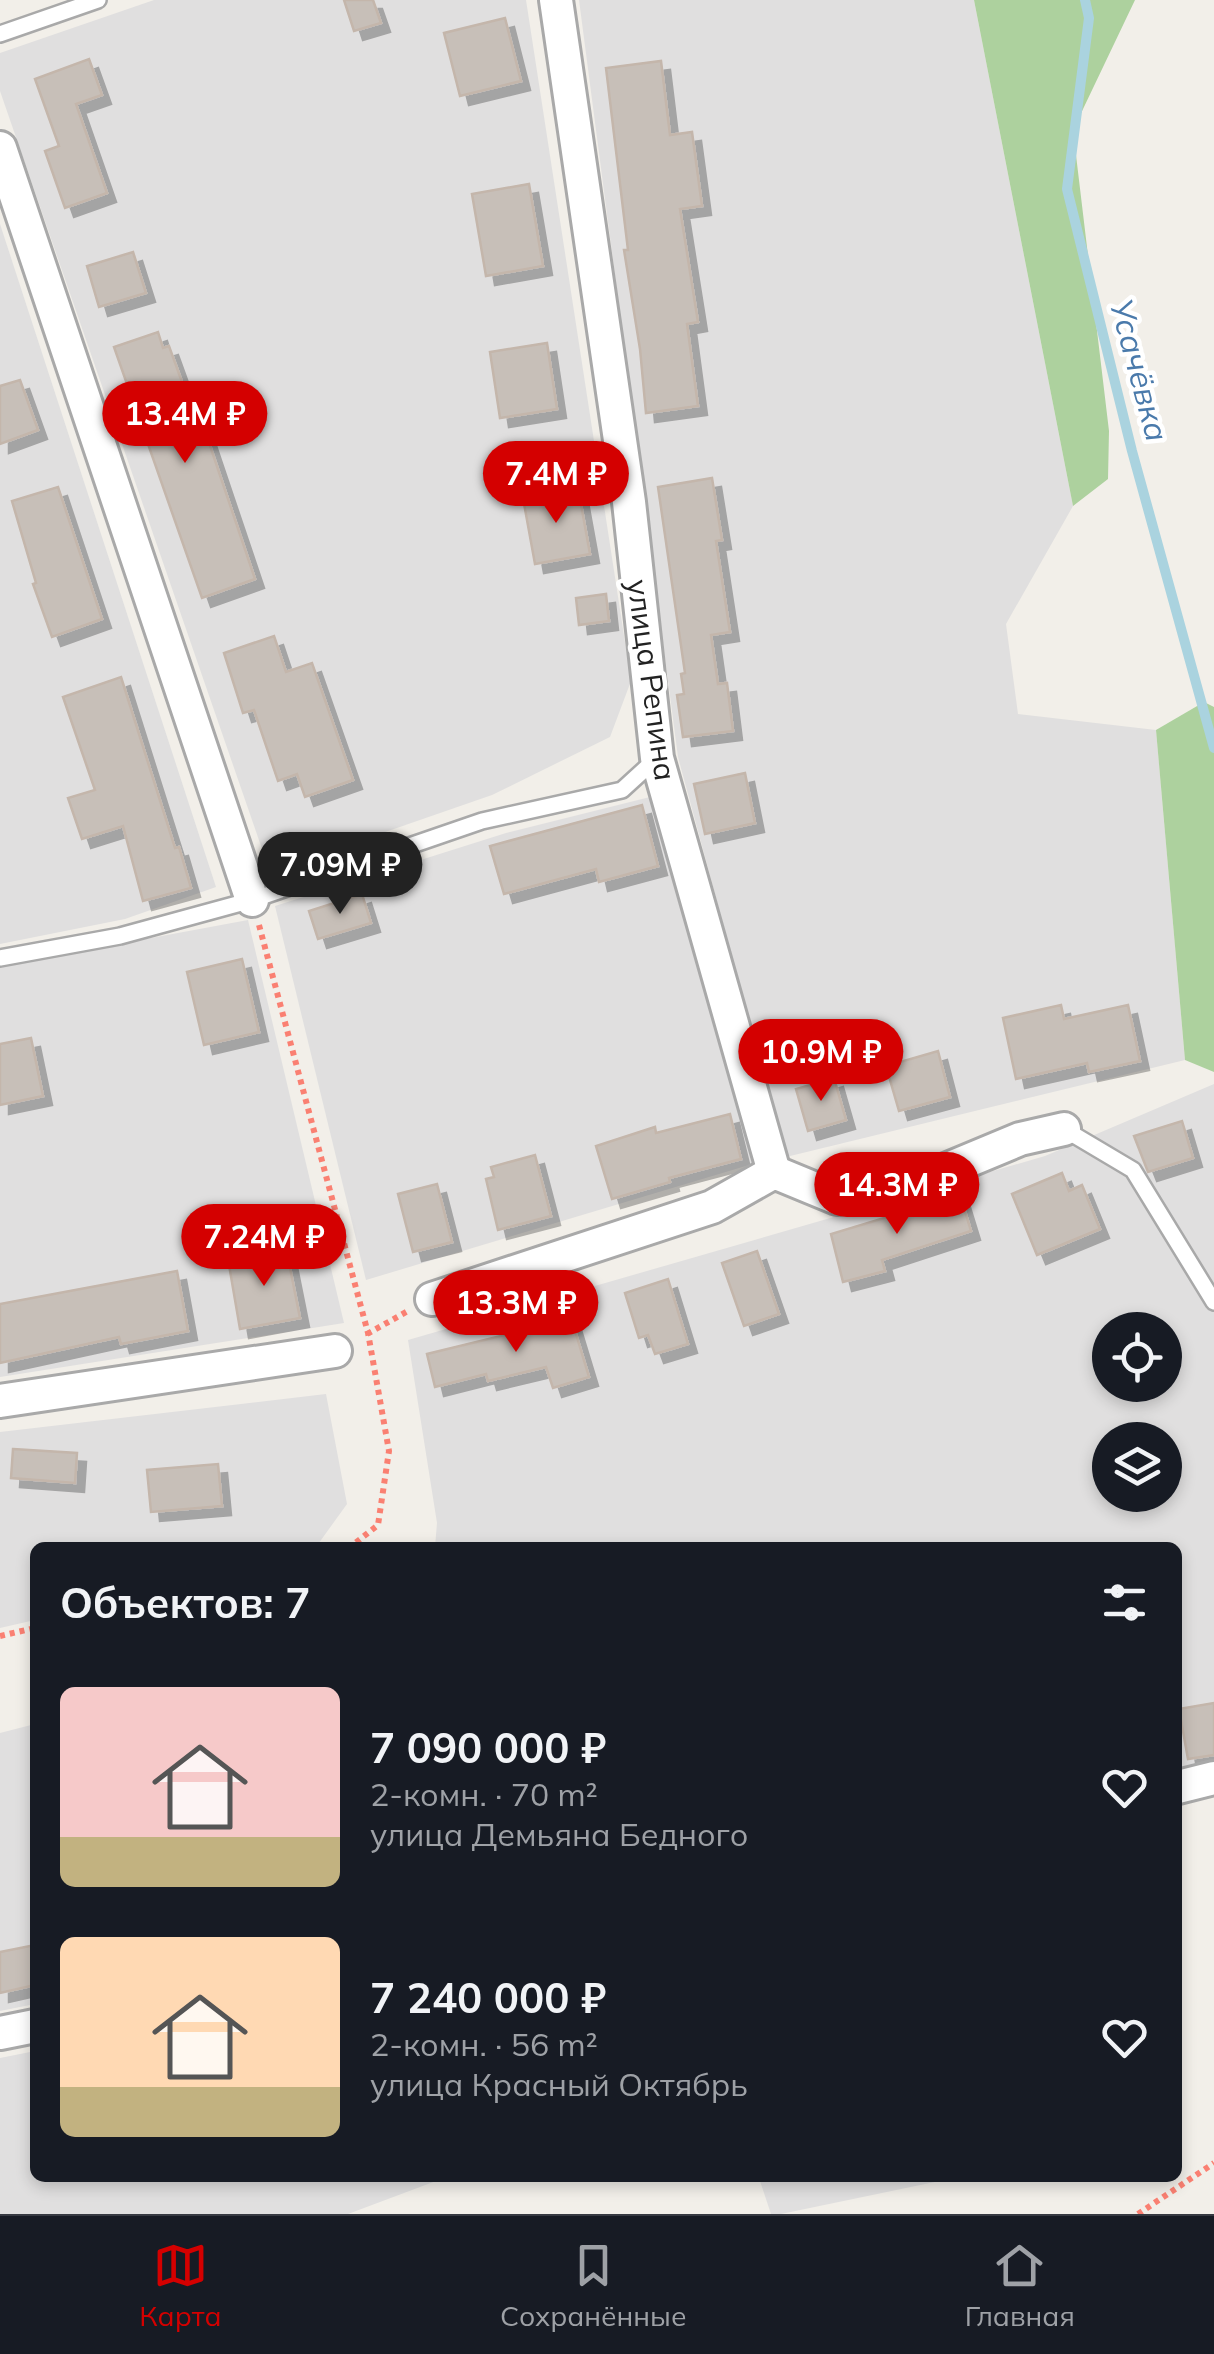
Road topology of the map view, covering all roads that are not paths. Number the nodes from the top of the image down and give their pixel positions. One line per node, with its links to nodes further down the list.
1 (98, 0): 3 (lane)
2 (556, 0): 5 (street, улица Репина)
3 (0, 34)
4 (0, 148): 6 (street)
5 (657, 758): 6 (lane); 9 (street, улица Репина)
6 (252, 900): 7 (lane)
7 (0, 958)
8 (1064, 1129): 9 (street); 11 (lane)
9 (774, 1172): 10 (street)
10 (432, 1299)
11 (1214, 1302)
12 (335, 1352): 13 (street)
13 (0, 1401)
14 (1214, 1778): 15 (street)
15 (1182, 1786)
16 (30, 2027): 17 (street)
17 (0, 2032)

